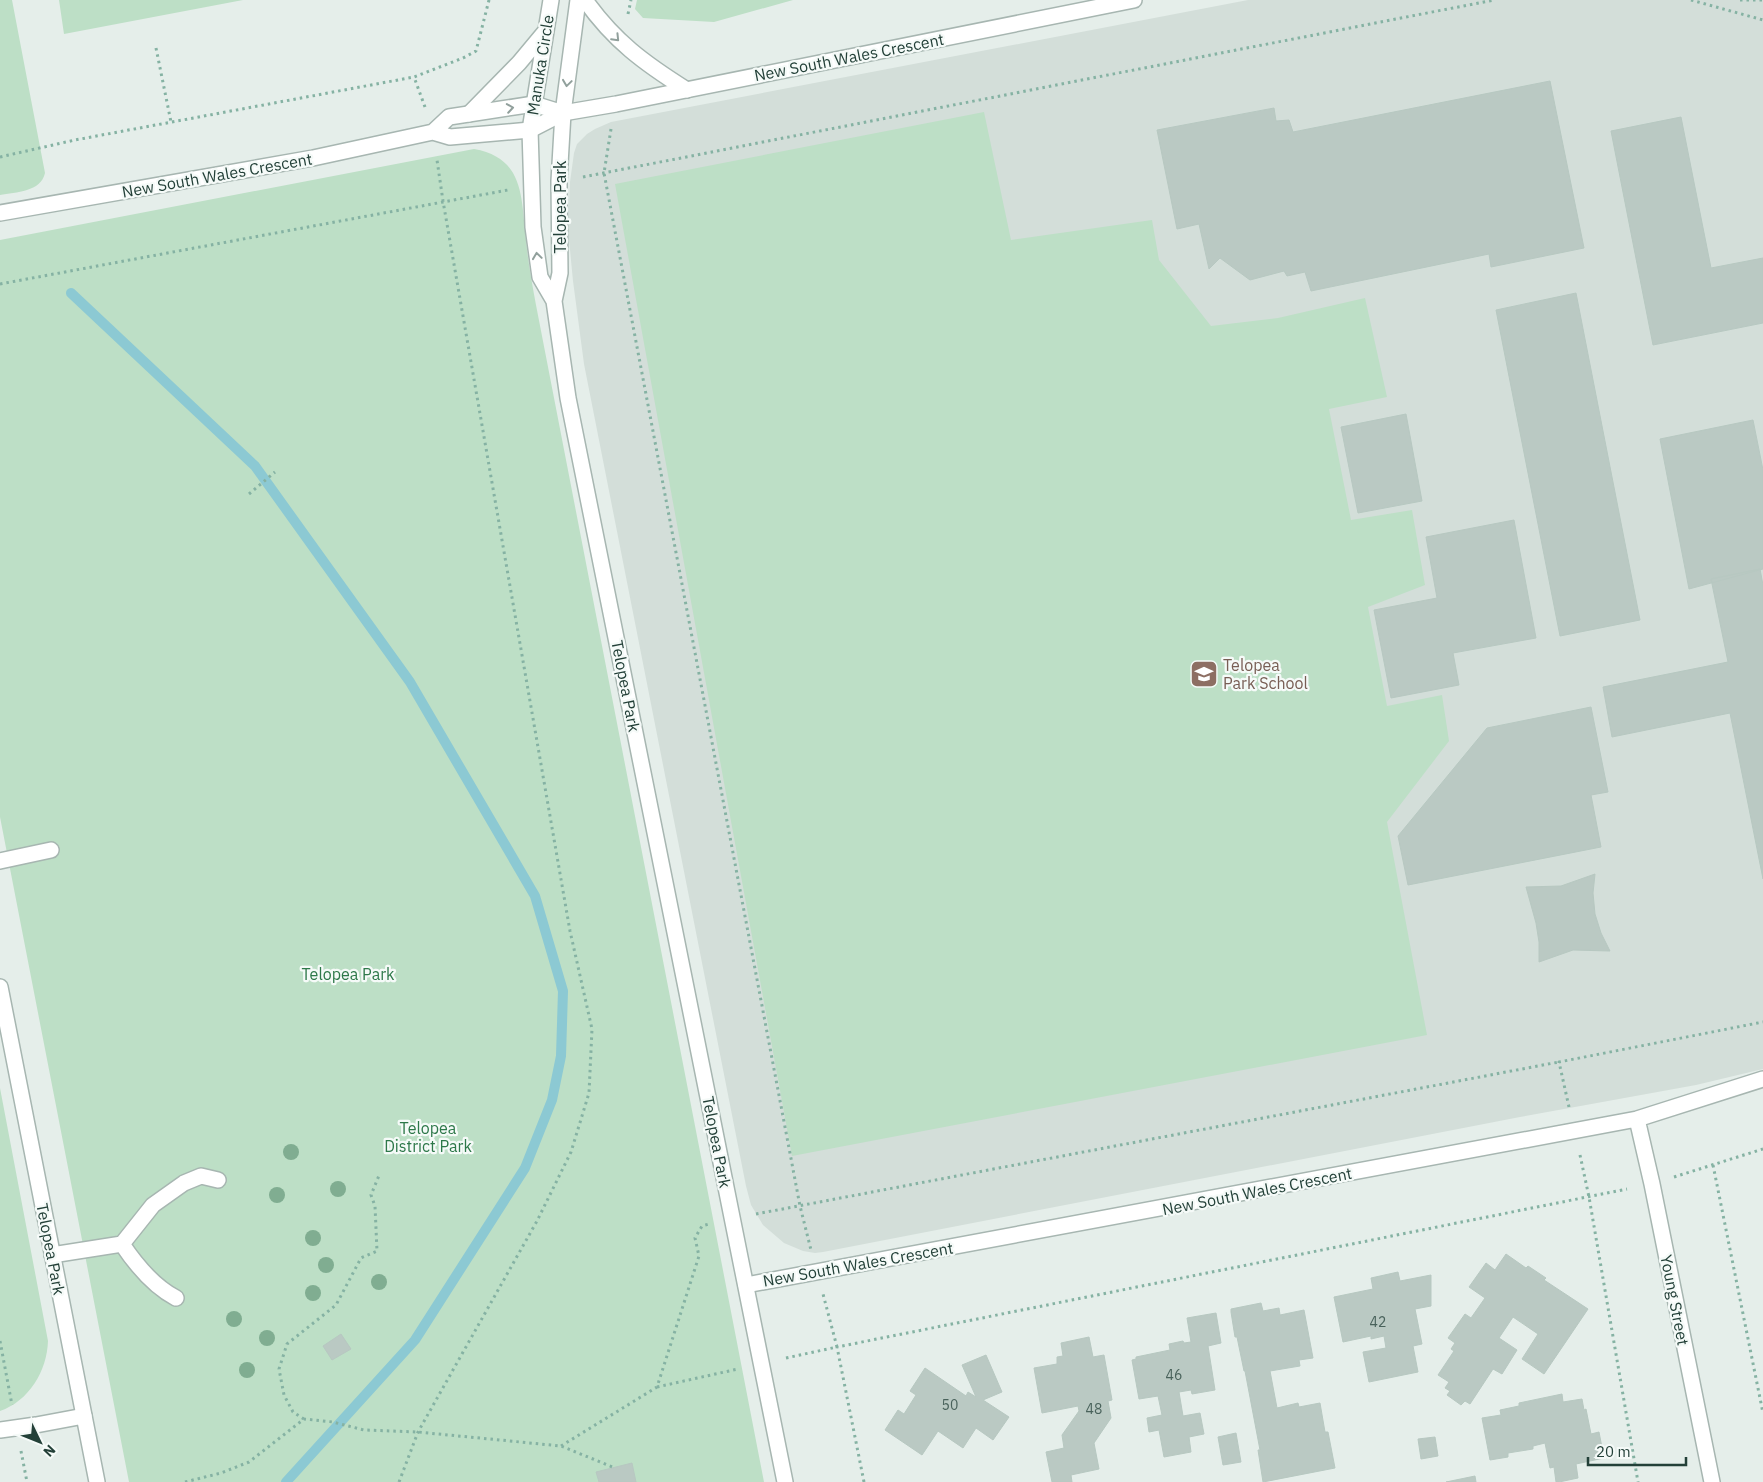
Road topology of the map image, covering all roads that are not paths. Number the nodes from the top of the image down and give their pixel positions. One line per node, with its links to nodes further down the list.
1 (551, 0): 5 (street, Manuka Circle)
2 (578, 0): 8 (street, Manuka Circle, one-way to 8)
3 (585, 0): 6 (street, one-way to 6)
4 (1134, 0): 6 (street, New South Wales Crescent)
5 (546, 31): 7 (street, Manuka Circle); 9 (street)
6 (687, 90): 8 (street, New South Wales Crescent)
7 (534, 104): 8 (street, New South Wales Crescent); 9 (street, New South Wales Crescent, one-way to 7); 10 (street, Manuka Circle)
8 (563, 113): 10 (street, New South Wales Crescent); 13 (street, Telopea Park)
9 (469, 114): 11 (street, New South Wales Crescent)
10 (530, 130): 11 (street, New South Wales Crescent); 13 (street, Telopea Park, one-way to 10)
11 (433, 132): 12 (street, New South Wales Crescent)
12 (0, 213)
13 (554, 301): 22 (street, Telopea Park)
14 (51, 850): 15 (street)
15 (0, 861)
16 (0, 988): 21 (street, Telopea Park)
17 (1763, 1078): 18 (street, New South Wales Crescent)
18 (1637, 1119): 22 (street, New South Wales Crescent); 28 (street, Young Street)
19 (218, 1180): 20 (street)
20 (122, 1244): 21 (street); 23 (street)
21 (52, 1255): 24 (street, Telopea Park)
22 (746, 1285): 27 (street, Telopea Park)
23 (176, 1298)
24 (84, 1416): 25 (street); 26 (street, Telopea Park)
25 (0, 1430)
26 (97, 1482)
27 (785, 1482)
28 (1712, 1482)

